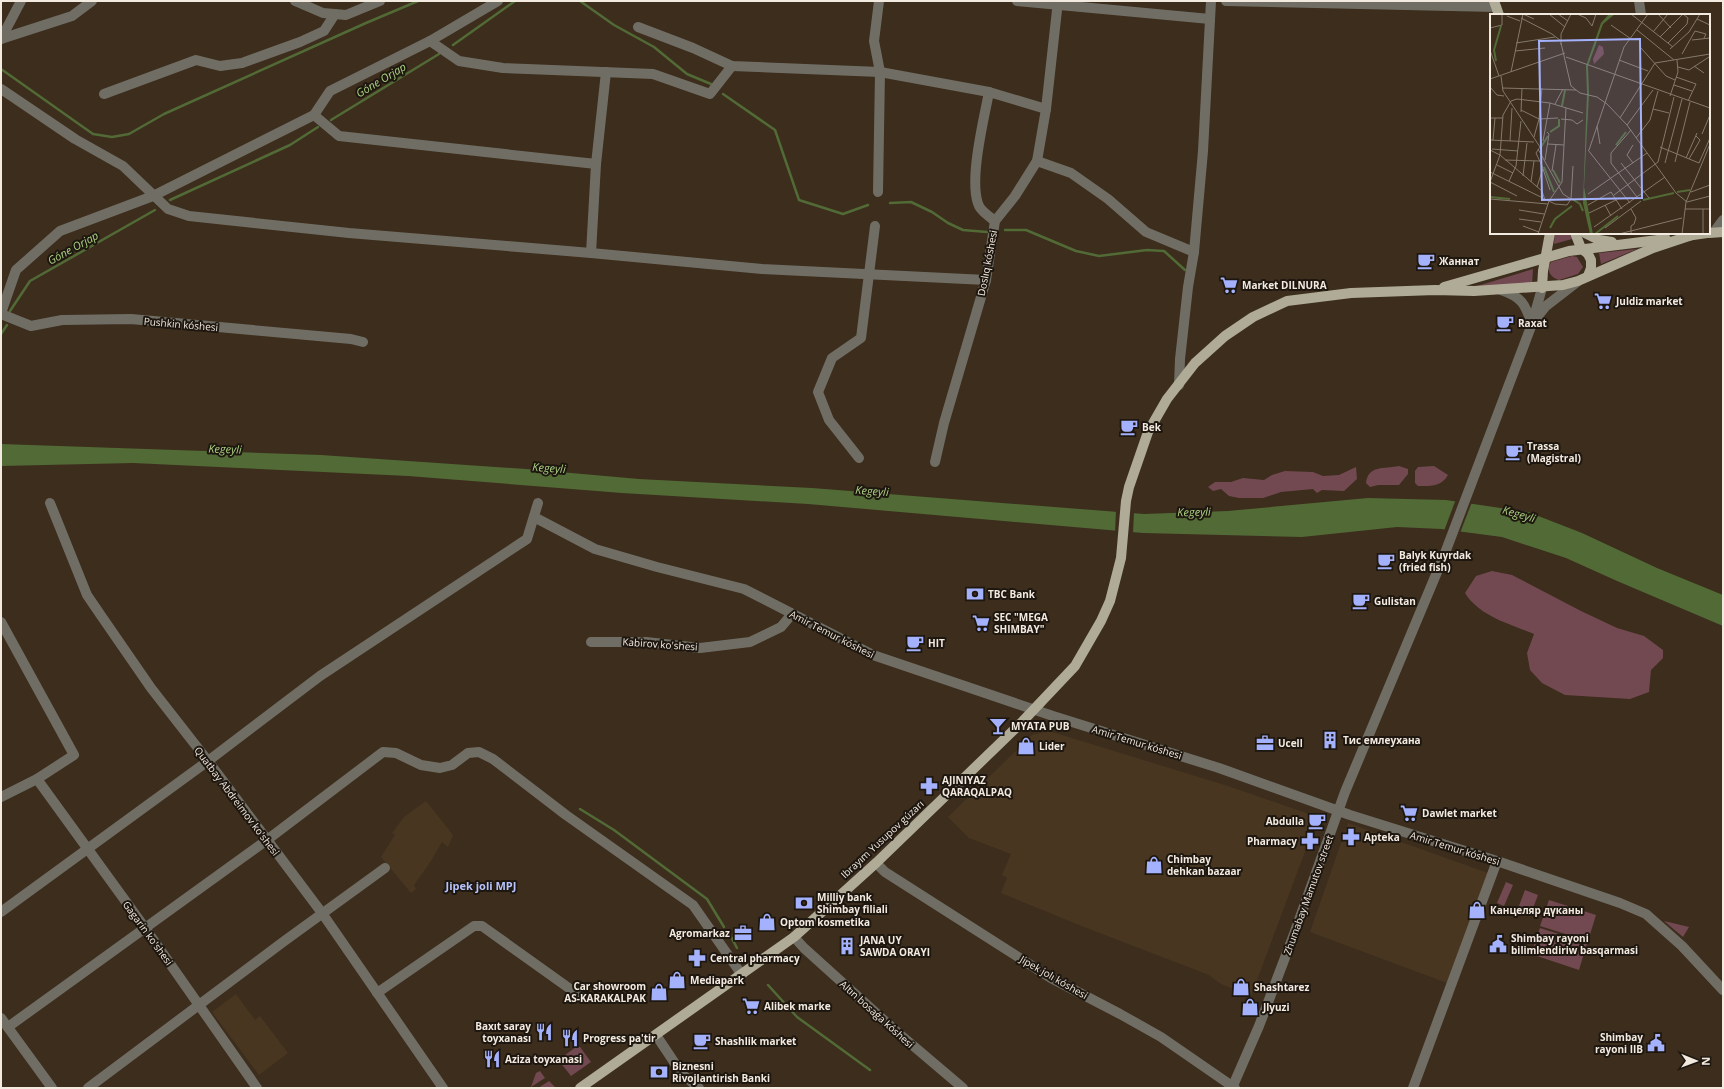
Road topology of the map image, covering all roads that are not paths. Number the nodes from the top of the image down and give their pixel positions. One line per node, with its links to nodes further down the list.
1 (21, 1): 17 (street)
2 (92, 1): 17 (street)
3 (295, 1): 13 (street)
4 (380, 1): 13 (street)
5 (498, 1): 18 (street)
6 (879, 1): 21 (street)
7 (1018, 1): 11 (street)
8 (1211, 1): 15 (street)
9 (1226, 1): 12 (street)
10 (1639, 1): 14 (street)
11 (1057, 3): 15 (street); 25 (street, Doslıq kóshesi)
12 (1497, 8)
13 (335, 14): 24 (street)
14 (1641, 14)
15 (1210, 19): 42 (street)
16 (638, 27): 19 (street)
17 (1, 39)
18 (430, 41): 20 (street); 26 (street)
19 (732, 66): 20 (street); 21 (street)
20 (606, 72): 28 (street)
21 (880, 72): 23 (street); 29 (street)
22 (1, 90): 30 (street)
23 (989, 92): 25 (street); 32 (street)
24 (104, 94)
25 (1046, 108): 27 (street, Doslıq kóshesi)
26 (314, 115): 28 (street); 30 (street)
27 (1037, 161): 32 (street, Doslıq kóshesi); 42 (street)
28 (596, 164): 43 (street)
29 (878, 192)
30 (153, 196): 43 (street); 51 (street)
31 (1723, 220): 34 (street)
32 (995, 221): 47 (street, Doslıq kóshesi)
33 (875, 226): 45 (street)
34 (1713, 232)
35 (1550, 234): 44 (main road)
36 (1575, 234): 41 (main road)
37 (1587, 234): 40 (main road)
38 (1699, 234): 39 (main road)
39 (1692, 235): 40 (main road); 46 (main road)
40 (1628, 244): 41 (main road)
41 (1581, 248): 44 (main road); 46 (main road)
42 (1194, 252): 54 (street)
43 (591, 253): 45 (street)
44 (1546, 259): 48 (main road); 49 (main road)
45 (870, 275): 47 (street); 55 (street)
46 (1583, 278): 48 (main road); 52 (street)
47 (986, 280): 56 (street, Doslıq kóshesi)
48 (1542, 288): 50 (main road); 52 (street)
49 (1435, 290): 50 (main road); 54 (main road, Ibrayım Yusupov gúzarı)
50 (1501, 290): 52 (street)
51 (1, 314): 53 (street, Pushkin kóshesi)
52 (1532, 324): 67 (street, Zhumabay Mamutov street)
53 (363, 342)
54 (1178, 385): 63 (main road, Ibrayım Yusupov gúzarı)
55 (859, 458)
56 (935, 462)
57 (50, 503): 64 (street, Quatbay Abdreimov ko'shesi)
58 (538, 503): 59 (street)
59 (534, 517): 60 (street, Amir Temur kóshesi); 64 (street)
60 (792, 614): 62 (street, Kabirov ko'shesi); 63 (street, Amir Temur kóshesi)
61 (1, 622): 65 (street)
62 (591, 642)
63 (1034, 710): 67 (street, Amir Temur kóshesi); 71 (main road, Ibrayım Yusupov gúzarı)
64 (208, 761): 68 (street, Quatbay Abdreimov ko'shesi); 69 (street)
65 (37, 779): 66 (street); 69 (street, Gagarin ko'shesi)
66 (1, 797)
67 (1338, 811): 70 (street, Amir Temur kóshesi); 91 (street, Zhumabay Mamutov street)
68 (267, 840): 74 (street, Quatbay Abdreimov ko'shesi); 75 (street); 77 (street)
69 (87, 849): 73 (street); 75 (street, Gagarin ko'shesi)
70 (1498, 861): 78 (street, Amir Temur kóshesi); 92 (street)
71 (876, 863): 76 (main road, Ibrayım Yusupov gúzarı); 91 (street, Jipek jolı kóshesi)
72 (386, 868): 74 (street)
73 (1, 912)
74 (322, 913): 79 (street, Quatbay Abdreimov ko'shesi); 81 (street)
75 (145, 928): 81 (street, Gagarin ko'shesi); 82 (street)
76 (794, 937): 77 (main road, Ibrayım Yusupov gúzarı); 90 (street, Altın bosaǵa kóshesi)
77 (742, 975): 83 (main road, Ibrayım Yusupov gúzarı)
78 (1723, 990)
79 (377, 993): 80 (street); 87 (street, Quatbay Abdreimov ko'shesi)
80 (580, 996)
81 (199, 1004): 85 (street); 86 (street, Gagarin ko'shesi)
82 (4, 1023): 84 (street)
83 (656, 1035): 88 (main road, Ibrayım Yusupov gúzarı); 89 (street)
84 (52, 1088)
85 (88, 1088)
86 (257, 1088)
87 (443, 1088)
88 (580, 1088)
89 (699, 1088)
90 (963, 1088)
91 (1233, 1088)
92 (1413, 1088)

